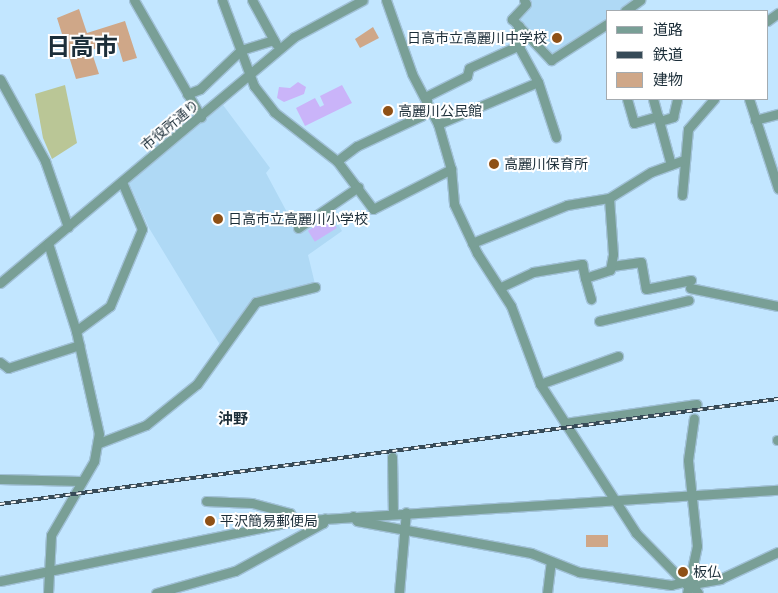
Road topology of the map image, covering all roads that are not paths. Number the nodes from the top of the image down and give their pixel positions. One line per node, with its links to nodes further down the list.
1 (134, 0): 18 (street)
2 (222, 0): 14 (street)
3 (252, 0): 11 (street)
4 (364, 0): 13 (street, 市役所通り)
5 (386, 0): 19 (street)
6 (524, 0): 10 (street)
7 (640, 0): 8 (street)
8 (626, 10)
9 (606, 25): 10 (street)
10 (519, 26): 12 (street)
11 (274, 40): 13 (street); 14 (street)
12 (520, 45): 17 (street); 19 (street)
13 (279, 49): 15 (street, 市役所通り)
14 (241, 50): 15 (street); 18 (street)
15 (250, 77): 26 (street, 市役所通り); 31 (street)
16 (0, 80): 40 (street)
17 (538, 82): 29 (street); 30 (street)
18 (187, 94): 26 (street)
19 (426, 98): 29 (street); 31 (street)
20 (627, 100): 27 (street)
21 (653, 100): 27 (street)
22 (677, 100): 27 (street)
23 (713, 100): 32 (street)
24 (749, 100): 28 (street)
25 (778, 114): 28 (street)
26 (201, 117): 35 (street, 市役所通り)
27 (659, 118): 33 (street)
28 (755, 120): 37 (street)
29 (438, 124): 34 (street)
30 (556, 137)
31 (337, 161): 36 (street)
32 (682, 161): 33 (street); 38 (street)
33 (671, 165): 39 (street)
34 (451, 169): 36 (street); 42 (street)
35 (122, 182): 40 (street, 市役所通り); 53 (street)
36 (358, 187): 41 (street)
37 (778, 188)
38 (682, 195)
39 (609, 198): 42 (street); 44 (street)
40 (68, 227): 43 (street, 市役所通り)
41 (298, 228)
42 (472, 242): 48 (street)
43 (48, 244): 46 (street, 市役所通り); 53 (street)
44 (612, 266): 45 (street); 51 (street)
45 (585, 278): 48 (street); 49 (street)
46 (0, 282)
47 (315, 287): 61 (street)
48 (501, 287): 57 (street)
49 (591, 299)
50 (689, 300): 52 (street)
51 (778, 306)
52 (599, 321)
53 (76, 332): 54 (street)
54 (79, 345): 56 (street); 61 (street)
55 (618, 356): 57 (street)
56 (0, 362)
57 (540, 384): 60 (street)
58 (697, 404): 60 (street)
59 (694, 418): 66 (street)
60 (565, 423): 67 (street)
61 (99, 443): 64 (street)
62 (392, 457): 70 (street)
63 (0, 479): 64 (street)
64 (81, 482): 77 (street)
65 (778, 490): 66 (street)
66 (691, 495): 67 (street); 79 (street)
67 (614, 500): 69 (street); 79 (street)
68 (206, 501): 73 (street)
69 (406, 512): 70 (street); 74 (street)
70 (393, 513): 71 (street)
71 (353, 516): 72 (street); 74 (street)
72 (325, 518): 73 (street); 81 (street)
73 (294, 521): 77 (street)
74 (404, 529): 76 (street); 82 (street)
75 (778, 552): 79 (street)
76 (551, 562): 79 (street); 83 (street)
77 (48, 571): 78 (street); 80 (street)
78 (0, 581)
79 (687, 586): 84 (street)
80 (48, 593)
81 (156, 593)
82 (399, 593)
83 (547, 593)
84 (698, 593)

